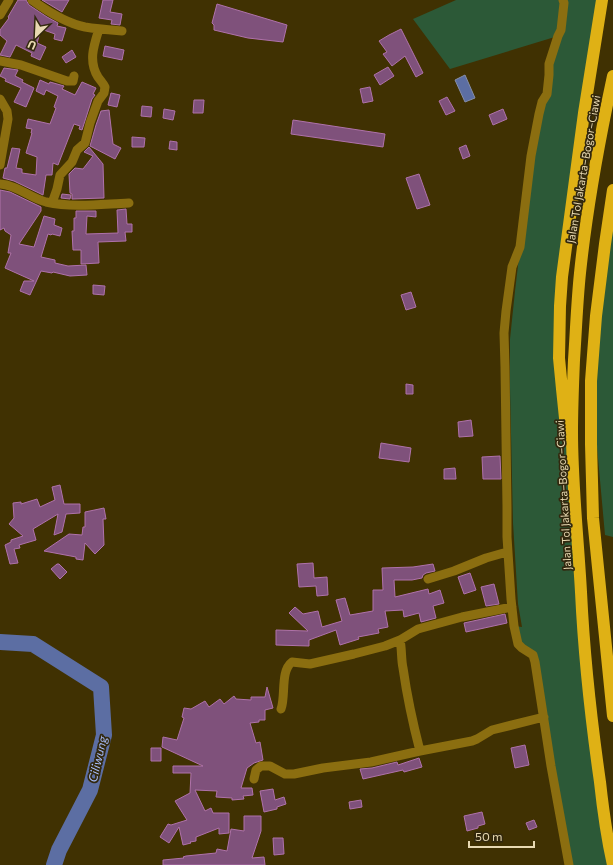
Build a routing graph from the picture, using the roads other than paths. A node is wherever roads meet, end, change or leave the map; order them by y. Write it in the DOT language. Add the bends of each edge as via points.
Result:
graph roads {
  1 [pos="9,0"];
  2 [pos="32,0"];
  3 [pos="564,0"];
  4 [pos="602,0"];
  5 [pos="0,15"];
  6 [pos="99,29"];
  7 [pos="122,31"];
  8 [pos="0,61"];
  9 [pos="74,76"];
  10 [pos="613,76"];
  11 [pos="0,99"];
  12 [pos="0,165"];
  13 [pos="0,184"];
  14 [pos="613,190"];
  15 [pos="52,203"];
  16 [pos="129,203"];
  17 [pos="573,486"];
  18 [pos="507,552"];
  19 [pos="428,579"];
  20 [pos="512,607"];
  21 [pos="400,640"];
  22 [pos="281,709"];
  23 [pos="613,716"];
  24 [pos="544,717"];
  25 [pos="420,751"];
  26 [pos="254,779"];
  27 [pos="569,865"];
  28 [pos="613,865"];
  1 -- 5 [label="street"];
  2 -- 6 [label="street" via="66,20"];
  3 -- 18 [label="street" via="561,30 549,64 547,94 538,114 520,247 512,267 506,311 504,344"];
  4 -- 17 [label="highway" via="584,113 560,306 559,352"];
  6 -- 7 [label="street"];
  6 -- 15 [label="street" via="93,49 93,64 105,87 104,93 90,122 85,143 60,175"];
  8 -- 9 [label="street" via="21,65 67,81 73,81"];
  10 -- 17 [label="highway, Jalan Tol Jakarta–Bogor–Ciawi" via="591,187 580,273 572,404"];
  11 -- 12 [label="street" via="8,116"];
  13 -- 15 [label="street"];
  14 -- 23 [label="highway" via="604,244 591,381 593,518"];
  15 -- 16 [label="street" via="72,206"];
  17 -- 28 [label="highway, Jalan Tol Jakarta–Bogor–Ciawi" via="582,622 594,742"];
  18 -- 19 [label="street"];
  18 -- 20 [label="street"];
  20 -- 21 [label="street" via="418,629"];
  20 -- 24 [label="street" via="518,644 534,657"];
  21 -- 22 [label="street" via="322,662 290,663 283,686"];
  21 -- 25 [label="street" via="404,676"];
  24 -- 25 [label="street" via="492,730 472,741"];
  24 -- 27 [label="street"];
  25 -- 26 [label="street" via="371,762 294,774 285,774 270,766 261,766 256,770"];
}
